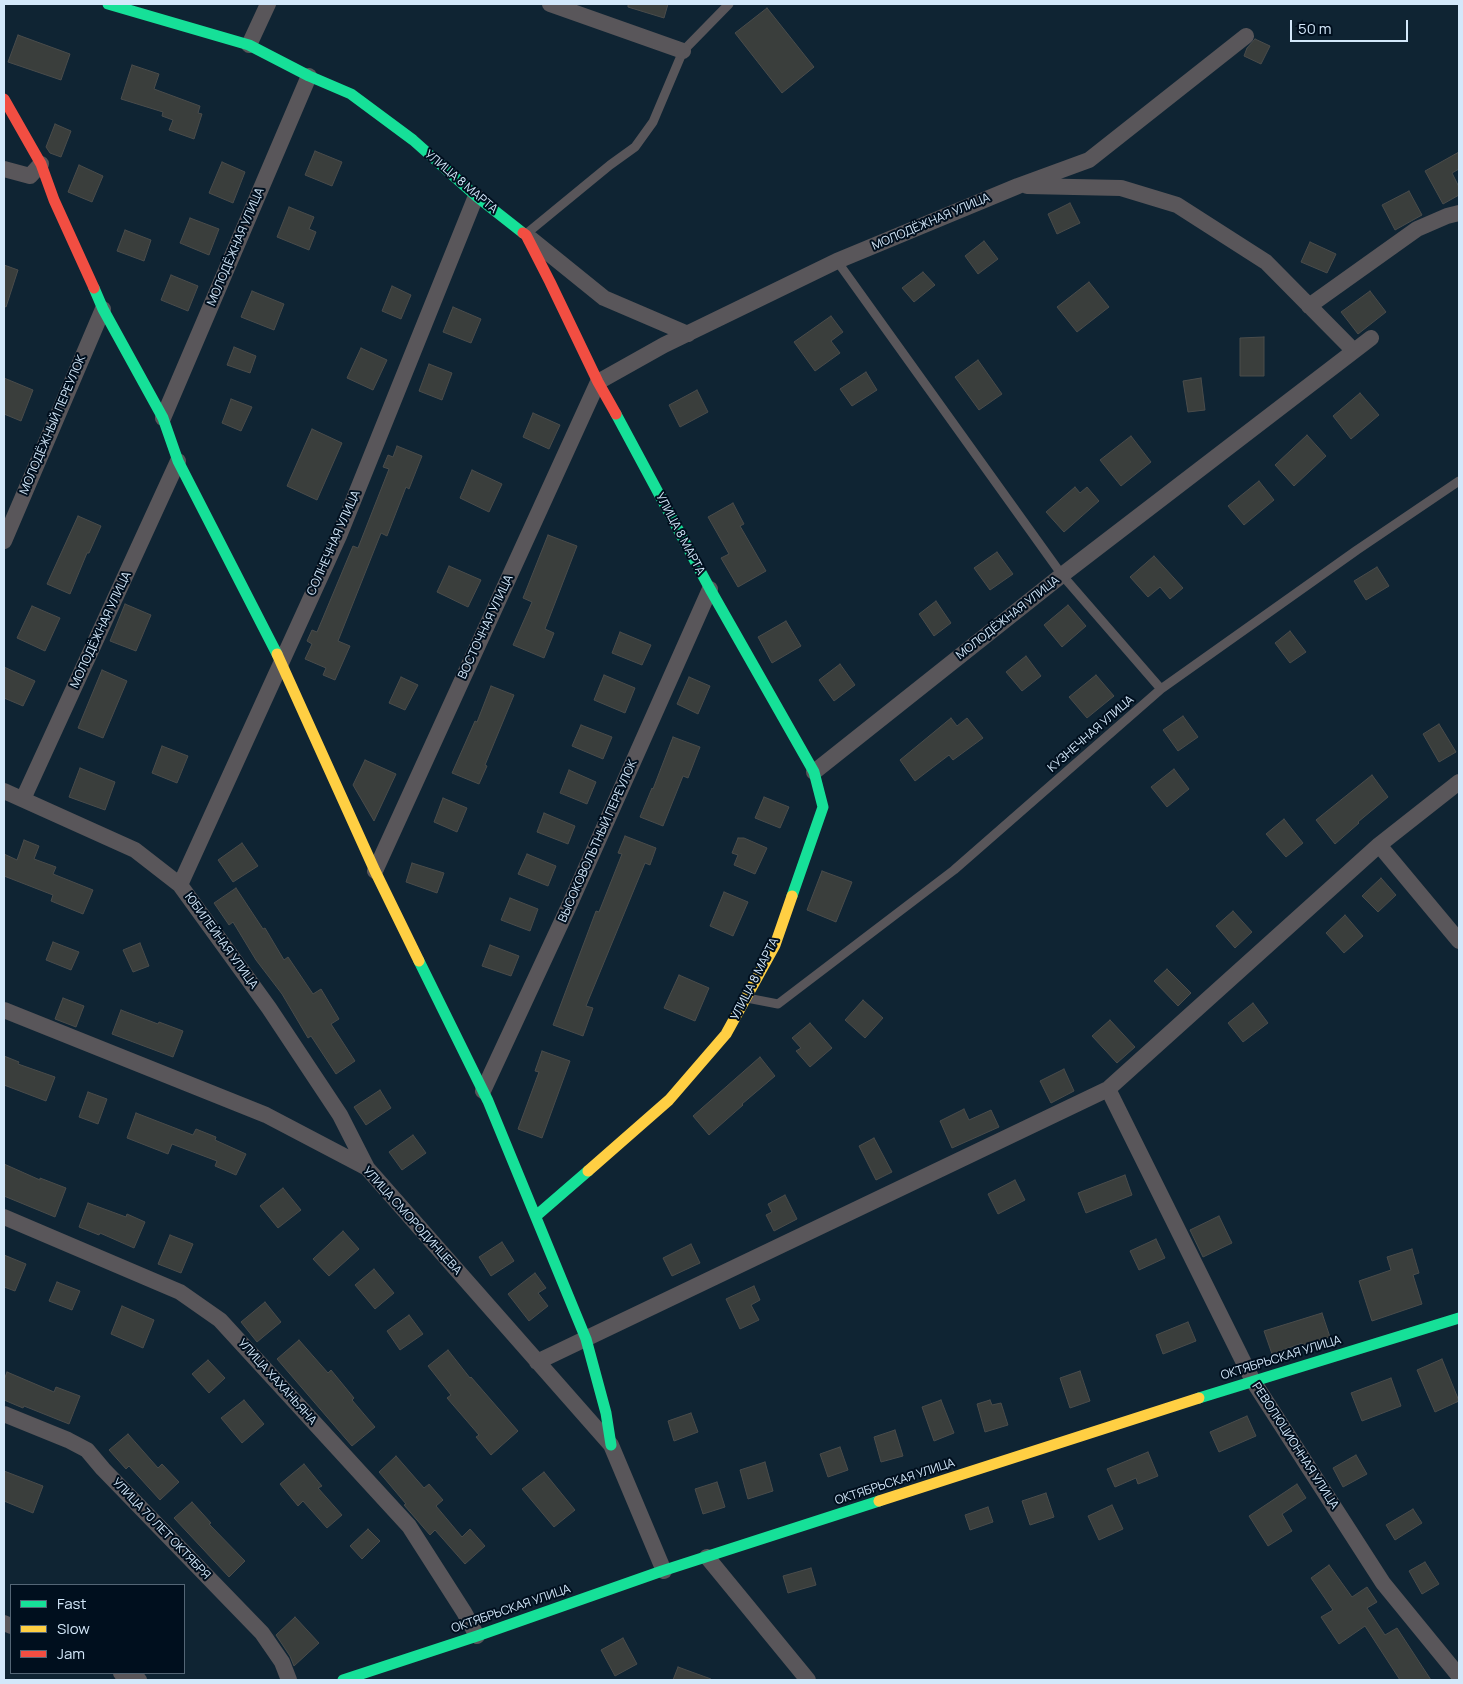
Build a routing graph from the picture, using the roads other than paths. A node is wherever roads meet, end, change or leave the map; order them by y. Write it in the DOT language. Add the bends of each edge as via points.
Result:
graph roads {
  1 [pos="108,4"];
  2 [pos="268,4"];
  3 [pos="550,4"];
  4 [pos="729,4"];
  5 [pos="1246,36"];
  6 [pos="249,45"];
  7 [pos="683,51"];
  8 [pos="309,76"];
  9 [pos="4,99"];
  10 [pos="41,164"];
  11 [pos="4,168"];
  12 [pos="1018,186"];
  13 [pos="476,196"];
  14 [pos="1459,213"];
  15 [pos="526,235"];
  16 [pos="837,261"];
  17 [pos="1309,306"];
  18 [pos="103,309"];
  19 [pos="688,334"];
  20 [pos="1371,338"];
  21 [pos="1354,351"];
  22 [pos="598,382"];
  23 [pos="163,418"];
  24 [pos="178,460"];
  25 [pos="1459,481"];
  26 [pos="4,541"];
  27 [pos="1062,576"];
  28 [pos="710,589"];
  29 [pos="281,661"];
  30 [pos="1162,689"];
  31 [pos="814,772"];
  32 [pos="1459,782"];
  33 [pos="4,791"];
  34 [pos="23,799"];
  35 [pos="1379,845"];
  36 [pos="375,871"];
  37 [pos="180,885"];
  38 [pos="1459,941"];
  39 [pos="747,998"];
  40 [pos="4,1010"];
  41 [pos="1108,1089"];
  42 [pos="483,1091"];
  43 [pos="367,1168"];
  44 [pos="536,1216"];
  45 [pos="4,1217"];
  46 [pos="1459,1318"];
  47 [pos="586,1339"];
  48 [pos="538,1362"];
  49 [pos="1253,1381"];
  50 [pos="4,1414"];
  51 [pos="611,1445"];
  52 [pos="707,1557"];
  53 [pos="664,1571"];
  54 [pos="477,1636"];
  55 [pos="124,1674"];
  56 [pos="1459,1676"];
  57 [pos="139,1680"];
  58 [pos="289,1680"];
  59 [pos="343,1680"];
  60 [pos="808,1680"];
  1 -- 6 [label="street, УЛИЦА 8 МАРТА"];
  2 -- 6 [label="street"];
  3 -- 7 [label="street"];
  4 -- 7 [label="lane"];
  5 -- 12 [label="street, МОЛОДЁЖНАЯ УЛИЦА" via="1089,160"];
  6 -- 8 [label="street, УЛИЦА 8 МАРТА"];
  7 -- 15 [label="lane" via="652,122 636,147 610,164"];
  8 -- 13 [label="street, УЛИЦА 8 МАРТА" via="351,94 412,140"];
  8 -- 23 [label="street, МОЛОДЁЖНАЯ УЛИЦА"];
  9 -- 10 [label="street"];
  10 -- 11 [label="street" via="30,176"];
  10 -- 18 [label="street"];
  12 -- 16 [label="street, МОЛОДЁЖНАЯ УЛИЦА"];
  12 -- 17 [label="street" via="1121,188 1177,205 1266,262"];
  13 -- 15 [label="street, УЛИЦА 8 МАРТА"];
  13 -- 29 [label="street, СОЛНЕЧНАЯ УЛИЦА" via="339,536"];
  14 -- 17 [label="street" via="1417,230"];
  15 -- 19 [label="street" via="604,298"];
  15 -- 22 [label="street, УЛИЦА 8 МАРТА"];
  16 -- 19 [label="street, МОЛОДЁЖНАЯ УЛИЦА"];
  16 -- 27 [label="lane"];
  17 -- 21 [label="street"];
  18 -- 23 [label="street"];
  18 -- 26 [label="street, МОЛОДЁЖНЫЙ ПЕРЕУЛОК"];
  19 -- 22 [label="street, МОЛОДЁЖНАЯ УЛИЦА"];
  20 -- 21 [label="street, МОЛОДЁЖНАЯ УЛИЦА"];
  21 -- 27 [label="street, МОЛОДЁЖНАЯ УЛИЦА"];
  22 -- 28 [label="street, УЛИЦА 8 МАРТА"];
  22 -- 36 [label="street, ВОСТОЧНАЯ УЛИЦА"];
  23 -- 24 [label="street"];
  24 -- 29 [label="street"];
  24 -- 34 [label="street, МОЛОДЁЖНАЯ УЛИЦА"];
  25 -- 30 [label="lane, КУЗНЕЧНАЯ УЛИЦА"];
  27 -- 30 [label="lane"];
  27 -- 31 [label="street, МОЛОДЁЖНАЯ УЛИЦА"];
  28 -- 31 [label="street, УЛИЦА 8 МАРТА"];
  28 -- 42 [label="street, ВЫСОКОВОЛЬТНЫЙ ПЕРЕУЛОК"];
  29 -- 36 [label="street"];
  29 -- 37 [label="street, СОЛНЕЧНАЯ УЛИЦА"];
  30 -- 39 [label="lane, КУЗНЕЧНАЯ УЛИЦА" via="954,870 778,1004"];
  31 -- 39 [label="street, УЛИЦА 8 МАРТА" via="823,807 775,945"];
  32 -- 35 [label="street"];
  33 -- 34 [label="street, ЮБИЛЕЙНАЯ УЛИЦА"];
  34 -- 37 [label="street, ЮБИЛЕЙНАЯ УЛИЦА" via="135,850"];
  35 -- 38 [label="street"];
  35 -- 41 [label="street"];
  36 -- 42 [label="street"];
  37 -- 43 [label="street, ЮБИЛЕЙНАЯ УЛИЦА" via="269,1008 340,1115"];
  39 -- 44 [label="street, УЛИЦА 8 МАРТА" via="726,1034 669,1100"];
  40 -- 43 [label="street, УЛИЦА СМОРОДИНЦЕВА" via="266,1115"];
  41 -- 47 [label="street"];
  41 -- 49 [label="street, РЕВОЛЮЦИОННАЯ УЛИЦА"];
  42 -- 44 [label="street"];
  43 -- 48 [label="street, УЛИЦА СМОРОДИНЦЕВА"];
  44 -- 47 [label="street"];
  45 -- 54 [label="street, УЛИЦА ХАХАНЬЯНА" via="180,1292 220,1320 409,1526"];
  46 -- 49 [label="street, ОКТЯБРЬСКАЯ УЛИЦА"];
  47 -- 48 [label="street"];
  47 -- 51 [label="street"];
  48 -- 51 [label="street, УЛИЦА СМОРОДИНЦЕВА"];
  49 -- 52 [label="street, ОКТЯБРЬСКАЯ УЛИЦА"];
  49 -- 56 [label="street, РЕВОЛЮЦИОННАЯ УЛИЦА" via="1383,1583"];
  50 -- 58 [label="street, УЛИЦА 70 ЛЕТ ОКТЯБРЯ" via="87,1450 262,1633 282,1662"];
  51 -- 53 [label="street, УЛИЦА СМОРОДИНЦЕВА"];
  52 -- 53 [label="street, ОКТЯБРЬСКАЯ УЛИЦА"];
  52 -- 60 [label="street"];
  53 -- 54 [label="street, ОКТЯБРЬСКАЯ УЛИЦА"];
  54 -- 59 [label="street, ОКТЯБРЬСКАЯ УЛИЦА"];
  55 -- 57 [label="street"];
}
